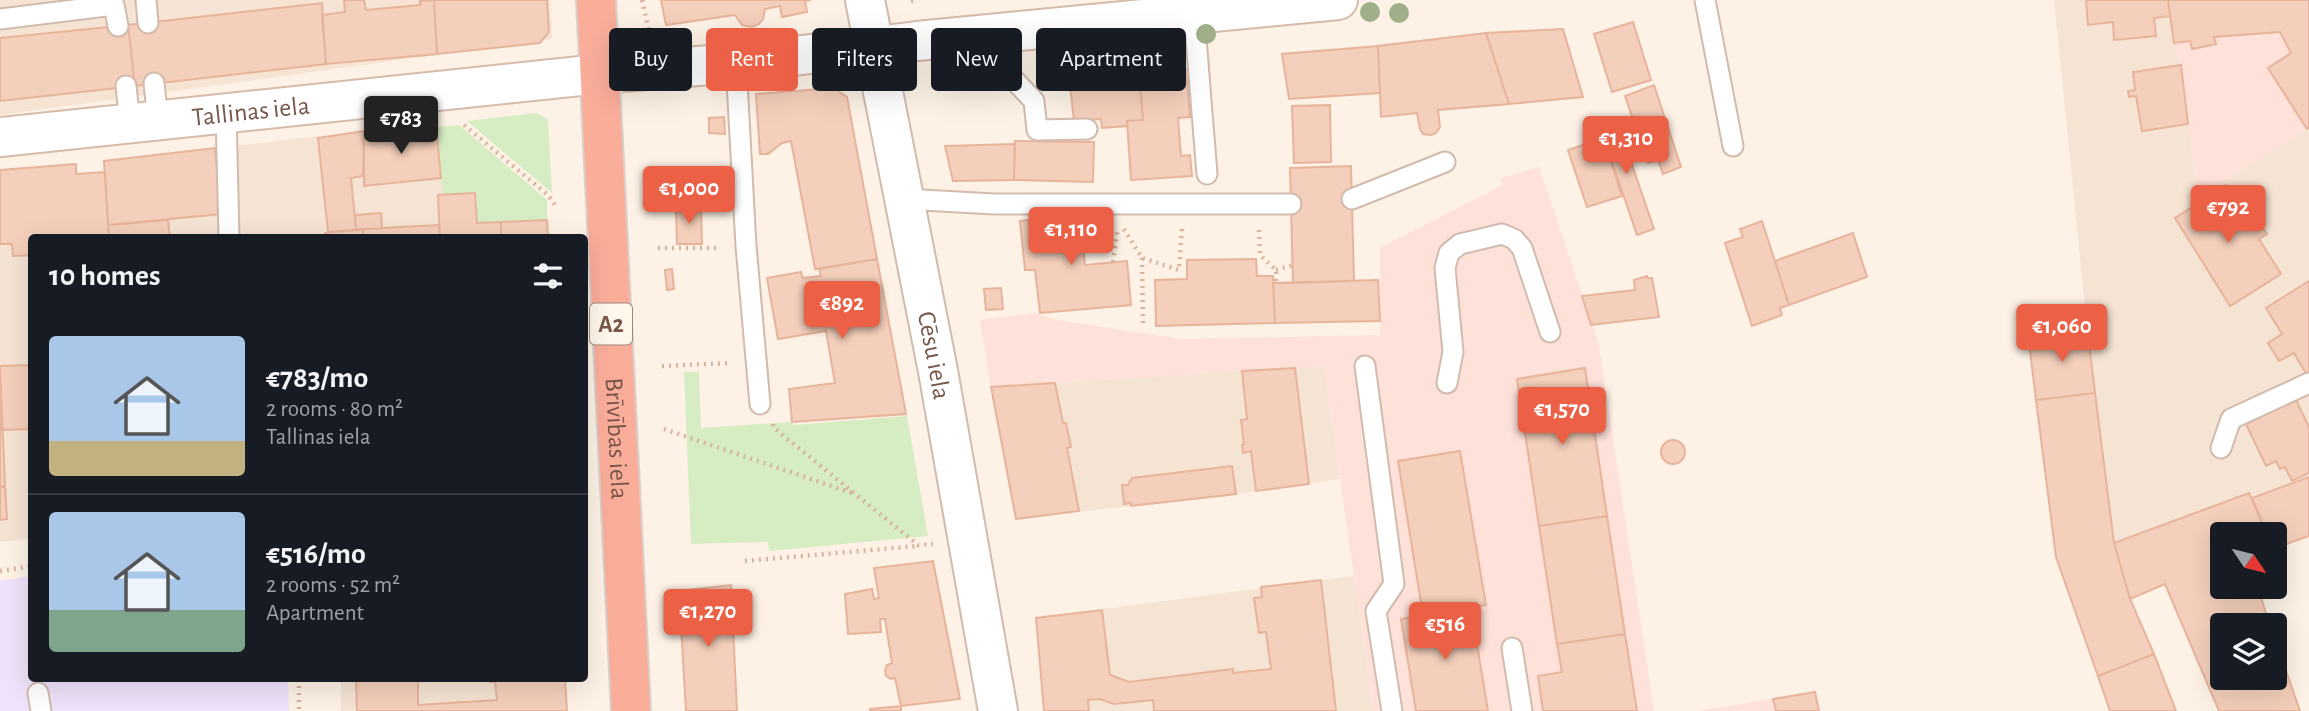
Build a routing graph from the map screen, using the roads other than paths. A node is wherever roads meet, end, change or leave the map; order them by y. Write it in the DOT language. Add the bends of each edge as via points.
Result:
graph roads {
  1 [pos="146,0"];
  2 [pos="596,0"];
  3 [pos="865,0"];
  4 [pos="1338,0"];
  5 [pos="1705,0"];
  6 [pos="1272,3"];
  7 [pos="1194,14"];
  8 [pos="0,19"];
  9 [pos="148,23"];
  10 [pos="118,26"];
  11 [pos="872,28"];
  12 [pos="1022,31"];
  13 [pos="706,65"];
  14 [pos="599,74"];
  15 [pos="154,83"];
  16 [pos="126,86"];
  17 [pos="1022,89"];
  18 [pos="738,91"];
  19 [pos="884,91"];
  20 [pos="226,113"];
  21 [pos="144,122"];
  22 [pos="1087,129"];
  23 [pos="0,137"];
  24 [pos="1733,146"];
  25 [pos="1445,162"];
  26 [pos="1207,174"];
  27 [pos="904,199"];
  28 [pos="1352,199"];
  29 [pos="1291,204"];
  30 [pos="229,234"];
  31 [pos="1550,332"];
  32 [pos="1366,366"];
  33 [pos="1447,383"];
  34 [pos="2309,383"];
  35 [pos="760,404"];
  36 [pos="2221,448"];
  37 [pos="1512,648"];
  38 [pos="631,711"];
  39 [pos="999,711"];
  40 [pos="1392,711"];
  41 [pos="1522,711"];
  1 -- 9 [label="lane"];
  2 -- 14 [label="highway, Brīvības iela / A2"];
  3 -- 11 [label="street, Cēsu iela"];
  4 -- 6 [label="street, Tallinas iela"];
  5 -- 24 [label="lane"];
  6 -- 7 [label="street, Tallinas iela"];
  7 -- 12 [label="street, Tallinas iela"];
  7 -- 26 [label="lane"];
  8 -- 10 [label="lane" via="114,5"];
  13 -- 14 [label="street, Tallinas iela"];
  14 -- 20 [label="street, Tallinas iela"];
  14 -- 38 [label="highway, Brīvības iela / A2"];
  15 -- 21 [label="lane"];
  16 -- 21 [label="lane"];
  17 -- 22 [label="lane" via="1034,102 1037,130"];
  18 -- 35 [label="lane"];
  19 -- 27 [label="street, Cēsu iela"];
  20 -- 21 [label="street, Tallinas iela"];
  20 -- 30 [label="lane"];
  21 -- 23 [label="street, Tallinas iela"];
  25 -- 28 [label="lane"];
  27 -- 29 [label="lane" via="994,204"];
  27 -- 39 [label="street, Cēsu iela"];
  31 -- 33 [label="lane" via="1522,248 1514,239 1502,234 1460,244 1449,253 1445,268 1453,352"];
  32 -- 40 [label="lane" via="1394,584 1376,611"];
  34 -- 36 [label="lane" via="2231,419"];
  37 -- 41 [label="lane"];
}
